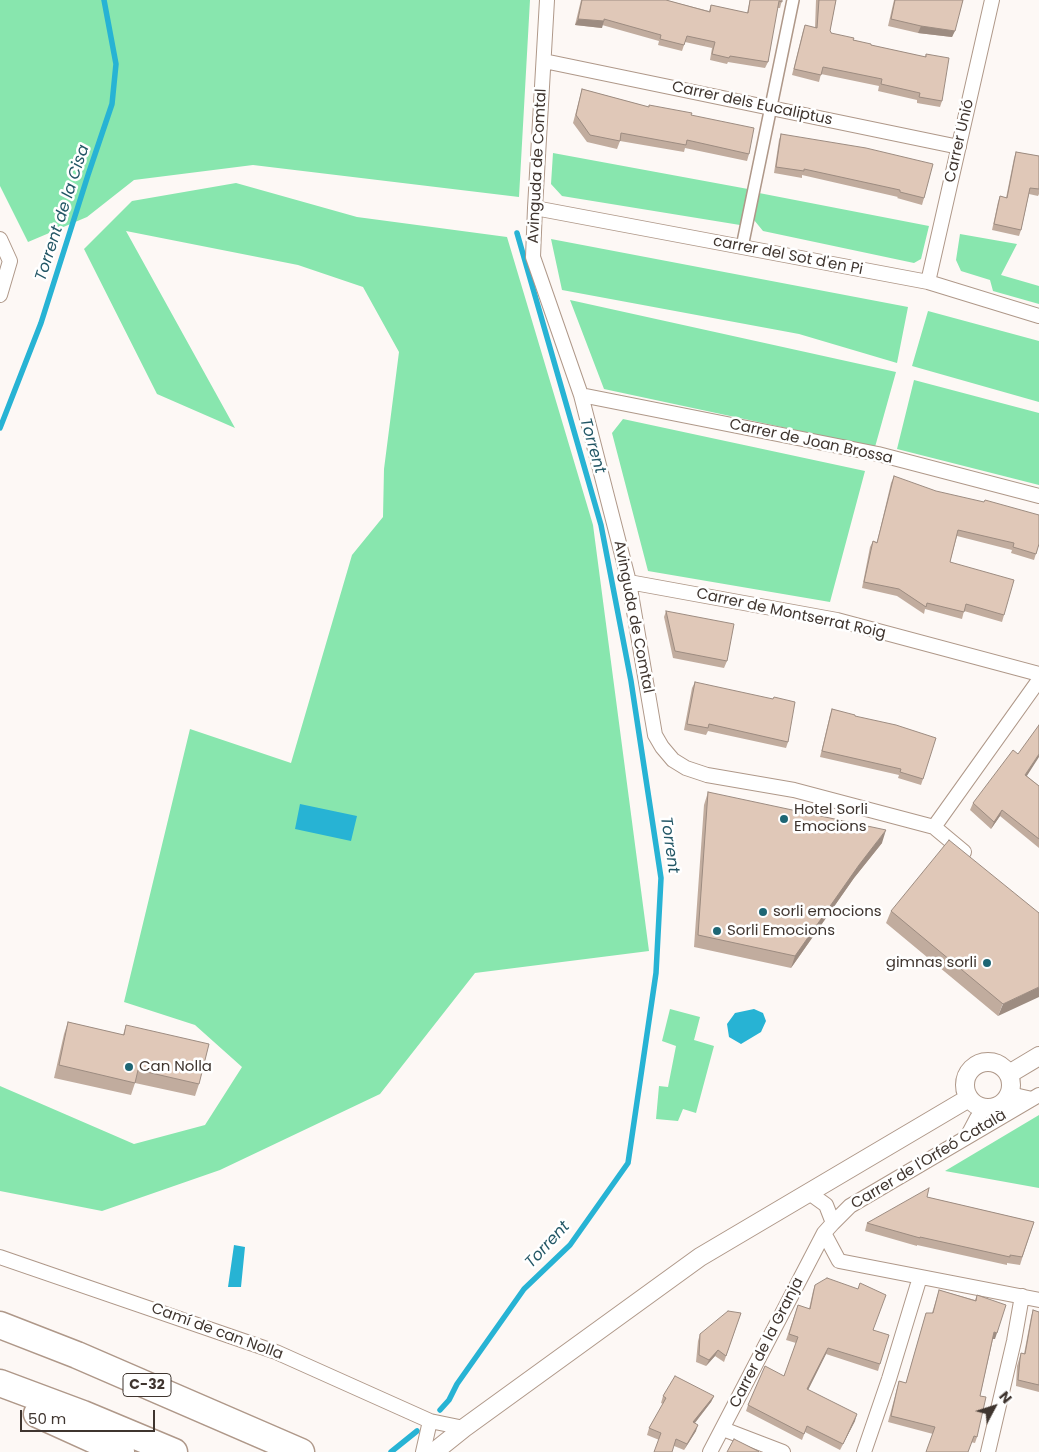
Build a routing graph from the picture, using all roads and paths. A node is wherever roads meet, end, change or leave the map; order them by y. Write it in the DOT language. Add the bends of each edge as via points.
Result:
graph roads {
  1 [pos="547,0"];
  2 [pos="793,0"];
  3 [pos="992,0"];
  4 [pos="544,61"];
  5 [pos="770,108"];
  6 [pos="959,147"];
  7 [pos="535,208"];
  8 [pos="0,239"];
  9 [pos="742,247"];
  10 [pos="5,263"];
  11 [pos="928,282"];
  12 [pos="0,295"];
  13 [pos="1039,316"];
  14 [pos="581,395"];
  15 [pos="1039,496"];
  16 [pos="629,582"];
  17 [pos="1039,674"];
  18 [pos="1039,680"];
  19 [pos="934,827"];
  20 [pos="971,859"];
  21 [pos="1039,1056"];
  22 [pos="1008,1074"];
  23 [pos="1010,1094"];
  24 [pos="1036,1097"];
  25 [pos="969,1098"];
  26 [pos="985,1108"];
  27 [pos="966,1138"];
  28 [pos="808,1192"];
  29 [pos="829,1228"];
  30 [pos="0,1256"];
  31 [pos="920,1277"];
  32 [pos="1022,1296"];
  33 [pos="1039,1300"];
  34 [pos="0,1325"];
  35 [pos="0,1383"];
  36 [pos="0,1397"];
  37 [pos="430,1421"];
  38 [pos="464,1428"];
  39 [pos="723,1428"];
  40 [pos="300,1451"];
  41 [pos="121,1452"];
  42 [pos="174,1452"];
  43 [pos="423,1452"];
  44 [pos="434,1452"];
  45 [pos="710,1452"];
  46 [pos="783,1452"];
  47 [pos="864,1452"];
  48 [pos="988,1452"];
  1 -- 4 [label="street, Avinguda de Comtal"];
  2 -- 5 [label="street"];
  3 -- 6 [label="street, Carrer Unió"];
  4 -- 5 [label="street, Carrer dels Eucaliptus"];
  4 -- 7 [label="street, Avinguda de Comtal"];
  5 -- 6 [label="street, Carrer dels Eucaliptus"];
  5 -- 9 [label="street"];
  6 -- 11 [label="street, Carrer Unió"];
  7 -- 9 [label="street, carrer del Sot d'en Pi"];
  7 -- 14 [label="street, Avinguda de Comtal" via="534,257"];
  8 -- 10 [label="street"];
  9 -- 11 [label="street, carrer del Sot d'en Pi"];
  10 -- 12 [label="street"];
  11 -- 13 [label="street, carrer del Sot d'en Pi"];
  14 -- 15 [label="street, Carrer de Joan Brossa" via="878,454"];
  14 -- 16 [label="street, Avinguda de Comtal"];
  16 -- 17 [label="street, Carrer de Montserrat Roig" via="838,620"];
  16 -- 19 [label="street, Avinguda de Comtal" via="655,735 673,760 708,775 794,790"];
  18 -- 19 [label="street"];
  19 -- 20 [label="street"];
  21 -- 22 [label="street"];
  22 -- 23 [label="street" via="1012,1084"];
  22 -- 25 [label="street" via="1000,1065 988,1062 976,1065 968,1074 965,1086"];
  23 -- 24 [label="street"];
  23 -- 26 [label="street" via="995,1108"];
  24 -- 27 [label="street, Carrer de l'Orfeó Català"];
  25 -- 26 [label="street"];
  25 -- 28 [label="street"];
  26 -- 27 [label="street"];
  27 -- 29 [label="street, Carrer de l'Orfeó Català" via="850,1206"];
  28 -- 29 [label="street" via="826,1205"];
  28 -- 38 [label="street" via="700,1256"];
  29 -- 31 [label="street" via="839,1261"];
  29 -- 39 [label="street, Carrer de la Granja"];
  30 -- 37 [label="street, Camí de can Nolla" via="276,1352"];
  31 -- 32 [label="street"];
  31 -- 47 [label="street"];
  32 -- 33 [label="street"];
  32 -- 48 [label="street"];
  34 -- 40 [label="highway, C-32"];
  35 -- 42 [label="highway"];
  36 -- 41 [label="highway"];
  37 -- 38 [label="street, Camí de can Nolla"];
  37 -- 43 [label="street"];
  38 -- 44 [label="street"];
  39 -- 45 [label="street, Carrer de la Granja"];
  39 -- 46 [label="street"];
}
